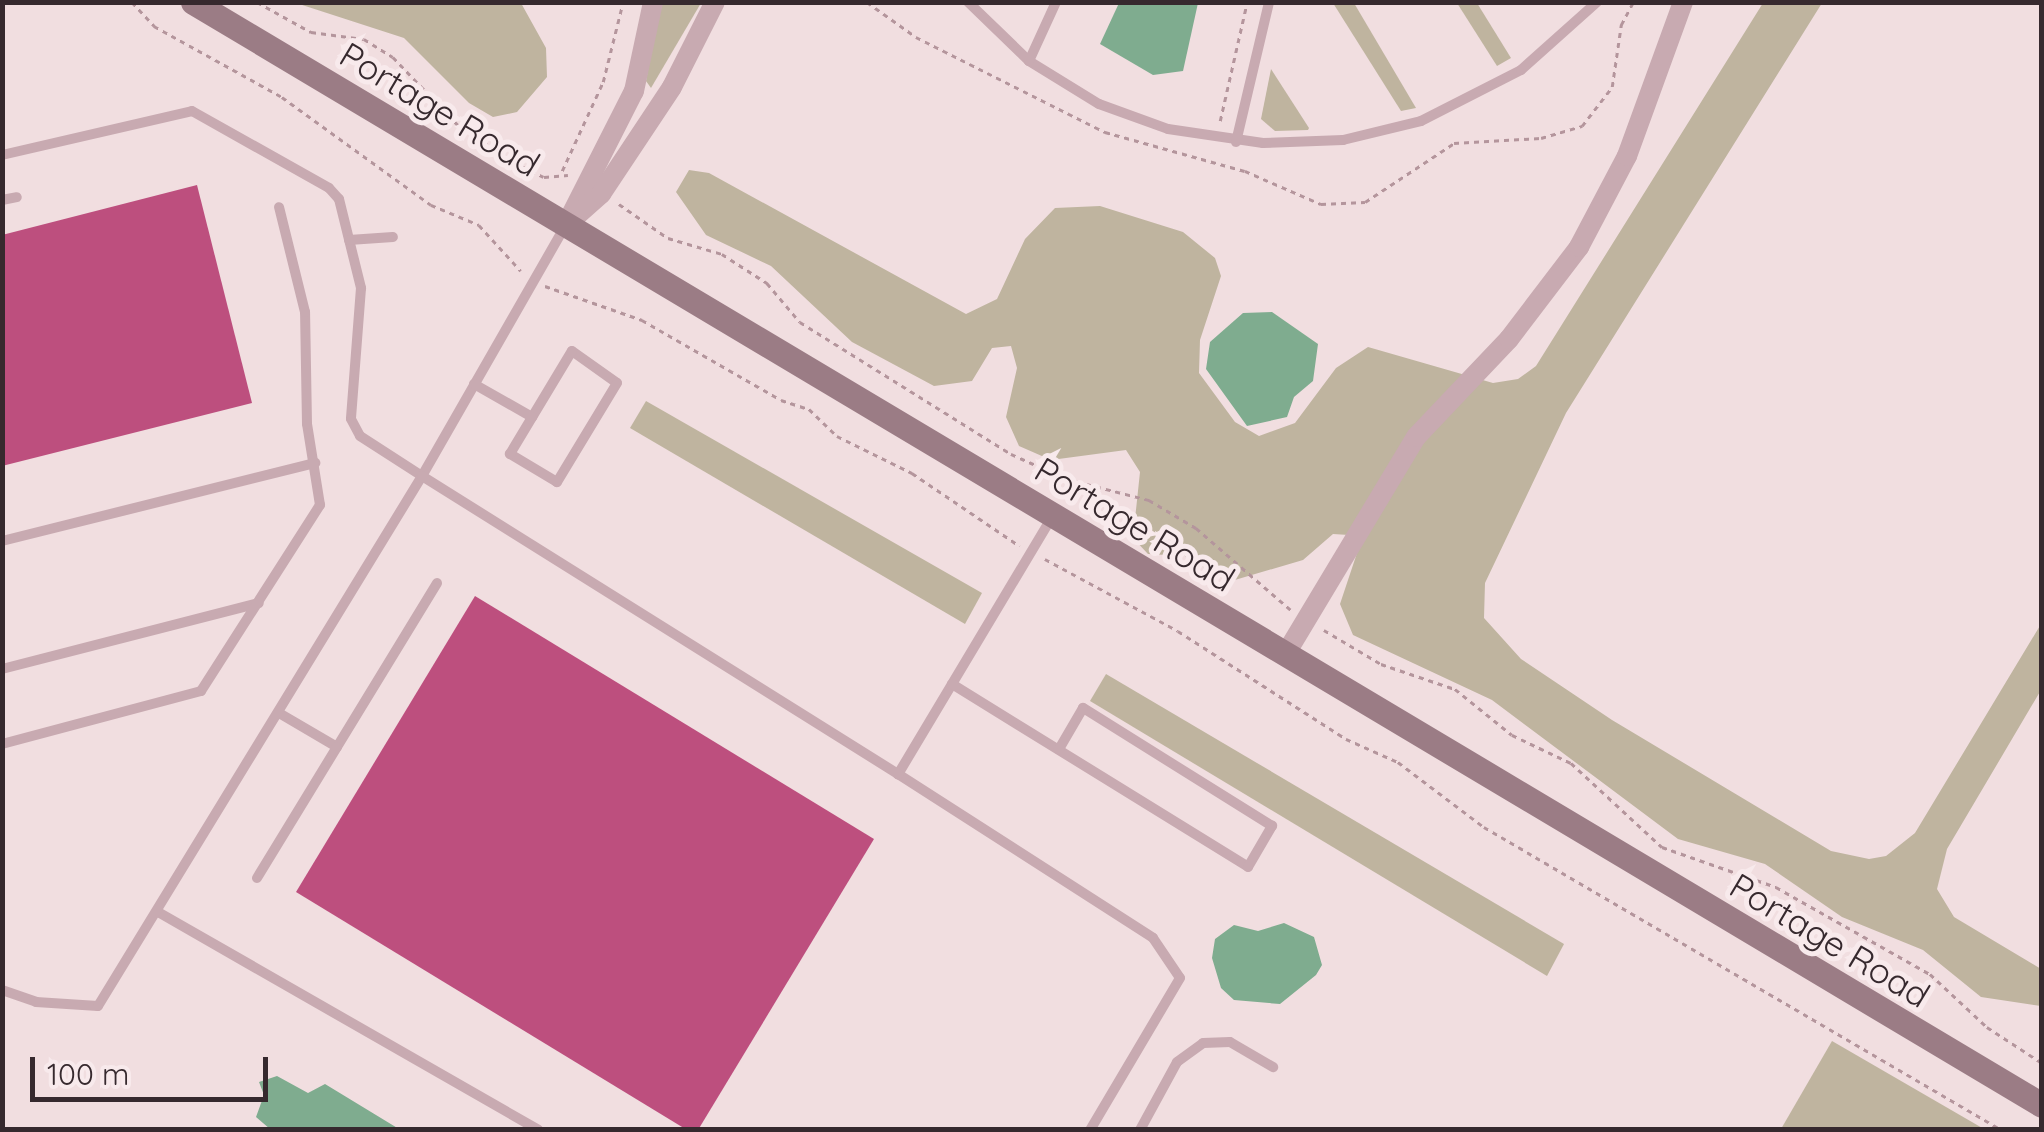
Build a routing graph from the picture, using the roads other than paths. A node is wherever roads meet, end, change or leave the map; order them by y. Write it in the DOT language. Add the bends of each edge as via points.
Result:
graph roads {
  1 [pos="193,2"];
  2 [pos="653,2"];
  3 [pos="715,2"];
  4 [pos="968,2"];
  5 [pos="1056,2"];
  6 [pos="1269,2"];
  7 [pos="1597,2"];
  8 [pos="1683,2"];
  9 [pos="1029,61"];
  10 [pos="1236,142"];
  11 [pos="2,155"];
  12 [pos="17,197"];
  13 [pos="2,200"];
  14 [pos="280,207"];
  15 [pos="566,225"];
  16 [pos="393,237"];
  17 [pos="349,240"];
  18 [pos="474,384"];
  19 [pos="532,417"];
  20 [pos="316,463"];
  21 [pos="422,476"];
  22 [pos="1052,516"];
  23 [pos="2,541"];
  24 [pos="437,583"];
  25 [pos="259,603"];
  26 [pos="1285,654"];
  27 [pos="2,668"];
  28 [pos="952,684"];
  29 [pos="278,713"];
  30 [pos="2,744"];
  31 [pos="337,746"];
  32 [pos="1059,749"];
  33 [pos="898,774"];
  34 [pos="257,878"];
  35 [pos="158,912"];
  36 [pos="2,990"];
  37 [pos="1273,1067"];
  38 [pos="2042,1106"];
  39 [pos="538,1130"];
  40 [pos="1090,1130"];
  41 [pos="1140,1130"];
  1 -- 15 [label="main road, Portage Road"];
  2 -- 15 [label="street" via="634,91"];
  3 -- 15 [label="street" via="672,86 601,194"];
  4 -- 9 [label="lane"];
  5 -- 9 [label="lane"];
  6 -- 10 [label="lane"];
  7 -- 10 [label="lane" via="1521,70 1421,120 1343,140"];
  8 -- 26 [label="street" via="1626,156 1578,246 1508,339 1416,436"];
  9 -- 10 [label="lane" via="1099,104 1168,129"];
  11 -- 17 [label="lane" via="192,111 329,188 339,199"];
  12 -- 13 [label="lane"];
  14 -- 20 [label="lane" via="305,312 307,424"];
  15 -- 18 [label="lane"];
  15 -- 22 [label="main road, Portage Road"];
  16 -- 17 [label="lane"];
  17 -- 21 [label="lane" via="361,288 351,420 360,436"];
  18 -- 19 [label="lane"];
  18 -- 21 [label="lane"];
  19 -- 19 [label="lane" via="510,454 557,482 617,378 572,351"];
  20 -- 23 [label="lane"];
  20 -- 25 [label="lane" via="320,505"];
  21 -- 29 [label="lane"];
  21 -- 33 [label="lane"];
  22 -- 26 [label="main road, Portage Road"];
  22 -- 28 [label="lane"];
  24 -- 31 [label="lane"];
  25 -- 27 [label="lane"];
  25 -- 30 [label="lane" via="218,671 190,697"];
  26 -- 38 [label="main road, Portage Road"];
  28 -- 32 [label="lane"];
  28 -- 33 [label="lane"];
  29 -- 31 [label="lane"];
  29 -- 35 [label="lane"];
  31 -- 34 [label="lane"];
  32 -- 32 [label="lane" via="1248,867 1272,826 1082,708"];
  33 -- 40 [label="lane" via="1153,938 1180,978"];
  35 -- 36 [label="lane" via="98,1006 36,1002"];
  35 -- 39 [label="lane"];
  37 -- 41 [label="lane" via="1230,1042 1203,1043 1177,1062"];
}
